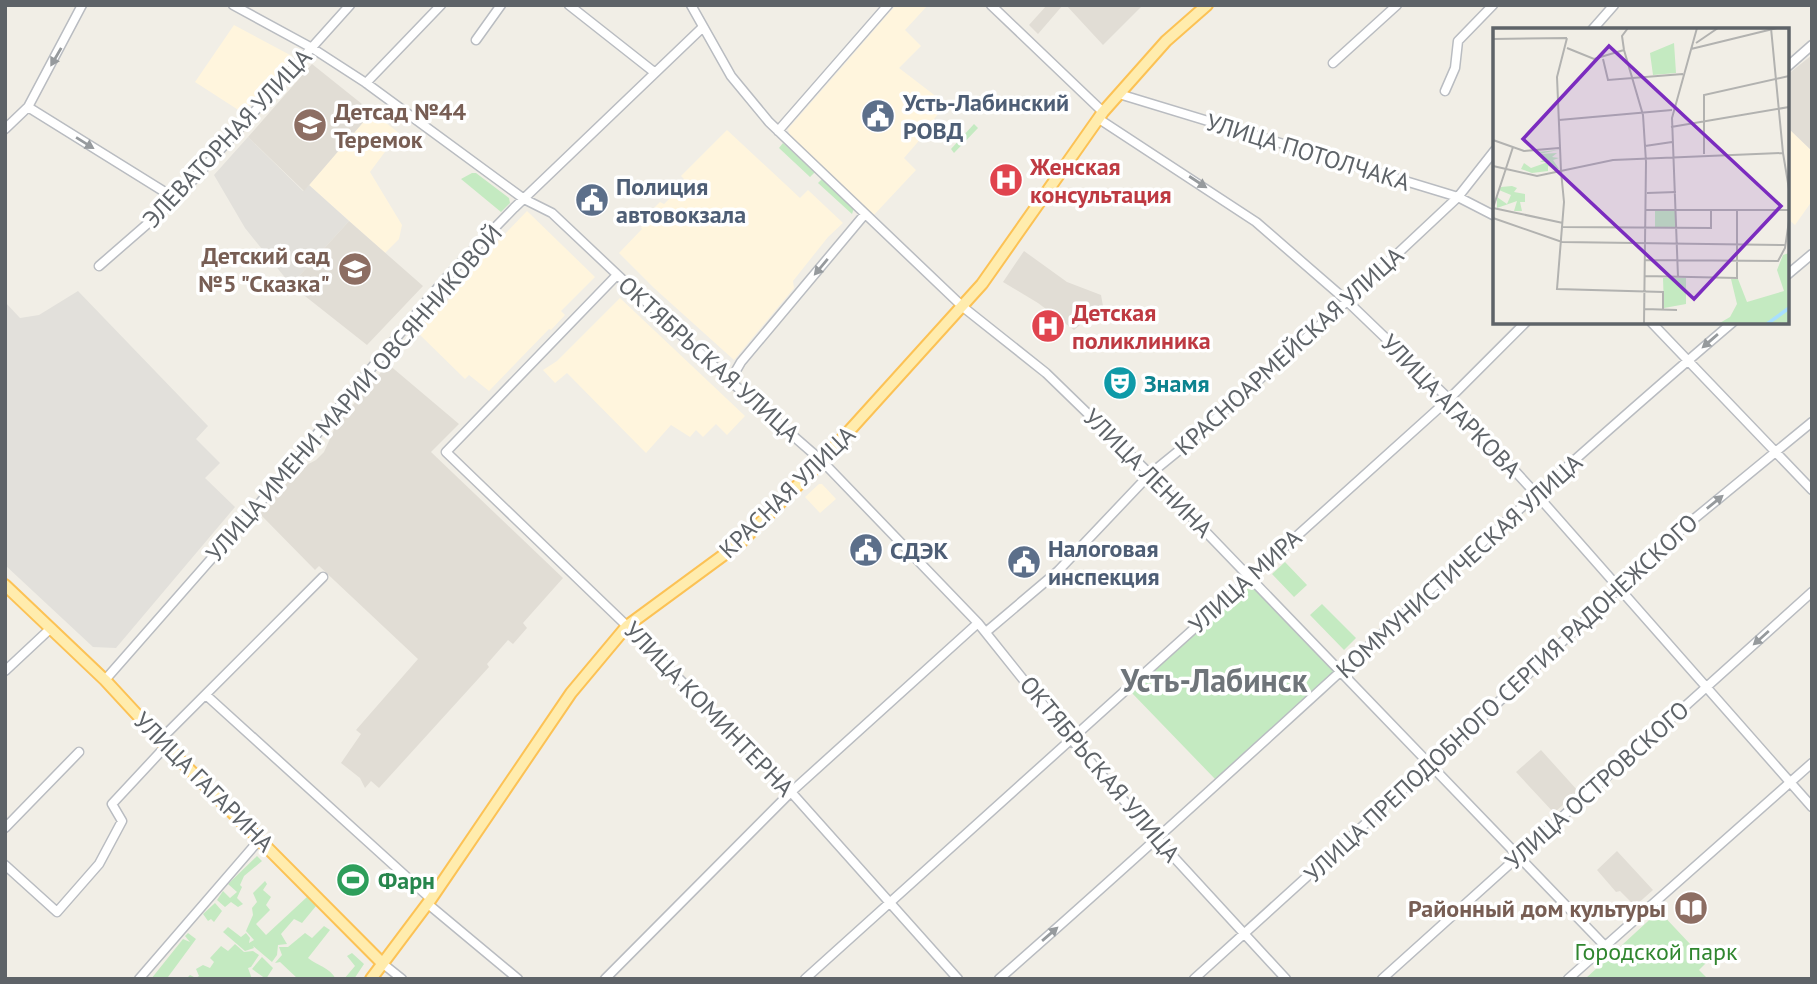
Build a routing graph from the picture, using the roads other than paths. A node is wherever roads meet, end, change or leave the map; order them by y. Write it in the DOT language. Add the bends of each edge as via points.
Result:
graph roads {
  1 [pos="82,5"];
  2 [pos="233,5"];
  3 [pos="350,5"];
  4 [pos="441,5"];
  5 [pos="501,5"];
  6 [pos="569,5"];
  7 [pos="691,5"];
  8 [pos="888,5"];
  9 [pos="991,5"];
  10 [pos="1208,5"];
  11 [pos="1397,5"];
  12 [pos="1493,5"];
  13 [pos="1614,5"];
  14 [pos="703,27"];
  15 [pos="1594,28"];
  16 [pos="476,40"];
  17 [pos="1812,45"];
  18 [pos="312,48"];
  19 [pos="1333,64"];
  20 [pos="1789,65"];
  21 [pos="654,72"];
  22 [pos="366,83"];
  23 [pos="1445,91"];
  24 [pos="1119,94"];
  25 [pos="27,107"];
  26 [pos="1101,116"];
  27 [pos="5,129"];
  28 [pos="778,131"];
  29 [pos="1493,153"];
  30 [pos="1458,197"];
  31 [pos="176,199"];
  32 [pos="524,199"];
  33 [pos="864,214"];
  34 [pos="1493,215"];
  35 [pos="1812,254"];
  36 [pos="99,266"];
  37 [pos="1789,273"];
  38 [pos="616,276"];
  39 [pos="1347,301"];
  40 [pos="963,307"];
  41 [pos="1524,324"];
  42 [pos="1653,324"];
  43 [pos="1731,324"];
  44 [pos="1688,360"];
  45 [pos="730,381"];
  46 [pos="1449,399"];
  47 [pos="1812,422"];
  48 [pos="1777,453"];
  49 [pos="822,461"];
  50 [pos="1150,474"];
  51 [pos="1812,489"];
  52 [pos="1537,495"];
  53 [pos="1250,576"];
  54 [pos="323,577"];
  55 [pos="5,585"];
  56 [pos="1618,587"];
  57 [pos="1812,592"];
  58 [pos="978,623"];
  59 [pos="627,626"];
  60 [pos="51,628"];
  61 [pos="986,632"];
  62 [pos="5,671"];
  63 [pos="1341,672"];
  64 [pos="105,680"];
  65 [pos="1706,688"];
  66 [pos="206,695"];
  67 [pos="1070,738"];
  68 [pos="163,743"];
  69 [pos="79,752"];
  70 [pos="1812,763"];
  71 [pos="1431,764"];
  72 [pos="1789,783"];
  73 [pos="791,792"];
  74 [pos="1812,807"];
  75 [pos="5,828"];
  76 [pos="260,839"];
  77 [pos="1158,840"];
  78 [pos="1518,856"];
  79 [pos="5,865"];
  80 [pos="889,901"];
  81 [pos="430,902"];
  82 [pos="1244,933"];
  83 [pos="1605,946"];
  84 [pos="382,963"];
  85 [pos="139,979"];
  86 [pos="371,979"];
  87 [pos="402,979"];
  88 [pos="518,979"];
  89 [pos="605,979"];
  90 [pos="805,979"];
  91 [pos="958,979"];
  92 [pos="999,979"];
  93 [pos="1194,979"];
  94 [pos="1286,979"];
  95 [pos="1382,979"];
  96 [pos="1568,979"];
  1 -- 25 [label="street, one-way"];
  2 -- 18 [label="street, ОКТЯБРЬСКАЯ УЛИЦА"];
  3 -- 18 [label="street, ЭЛЕВАТОРНАЯ УЛИЦА"];
  4 -- 22 [label="street"];
  5 -- 16 [label="street"];
  6 -- 21 [label="street"];
  7 -- 14 [label="street, УЛИЦА ЛЕНИНА"];
  8 -- 28 [label="street"];
  9 -- 26 [label="street, УЛИЦА АГАРКОВА"];
  10 -- 24 [label="main road, КРАСНАЯ УЛИЦА" via="1166,41"];
  11 -- 19 [label="street"];
  12 -- 23 [label="street" via="1458,41 1455,68"];
  13 -- 15 [label="street"];
  14 -- 21 [label="street, УЛИЦА ИМЕНИ МАРИИ ОВСЯННИКОВОЙ"];
  14 -- 28 [label="street, УЛИЦА ЛЕНИНА" via="730,76"];
  17 -- 20 [label="street"];
  18 -- 22 [label="street, ОКТЯБРЬСКАЯ УЛИЦА"];
  18 -- 31 [label="street, ЭЛЕВАТОРНАЯ УЛИЦА"];
  21 -- 32 [label="street, УЛИЦА ИМЕНИ МАРИИ ОВСЯННИКОВОЙ"];
  22 -- 32 [label="street, ОКТЯБРЬСКАЯ УЛИЦА"];
  24 -- 26 [label="main road, КРАСНАЯ УЛИЦА"];
  24 -- 30 [label="street, УЛИЦА ПОТОЛЧАКА"];
  25 -- 27 [label="street"];
  25 -- 31 [label="street, one-way"];
  26 -- 39 [label="street, УЛИЦА АГАРКОВА, one-way" via="1256,222"];
  26 -- 40 [label="main road, КРАСНАЯ УЛИЦА"];
  28 -- 33 [label="street, УЛИЦА ЛЕНИНА"];
  29 -- 30 [label="street, КРАСНОАРМЕЙСКАЯ УЛИЦА"];
  30 -- 34 [label="street, УЛИЦА ПОТОЛЧАКА"];
  30 -- 39 [label="street, КРАСНОАРМЕЙСКАЯ УЛИЦА"];
  31 -- 36 [label="street, ЭЛЕВАТОРНАЯ УЛИЦА"];
  32 -- 38 [label="street, ОКТЯБРЬСКАЯ УЛИЦА" via="552,213"];
  32 -- 64 [label="street, УЛИЦА ИМЕНИ МАРИИ ОВСЯННИКОВОЙ" via="445,279 255,509"];
  33 -- 40 [label="street, УЛИЦА ЛЕНИНА"];
  33 -- 45 [label="street, one-way"];
  35 -- 37 [label="street"];
  38 -- 45 [label="street, ОКТЯБРЬСКАЯ УЛИЦА"];
  38 -- 59 [label="street, УЛИЦА КОМИНТЕРНА" via="446,452"];
  39 -- 46 [label="street, УЛИЦА АГАРКОВА"];
  39 -- 50 [label="street, КРАСНОАРМЕЙСКАЯ УЛИЦА"];
  40 -- 49 [label="main road, КРАСНАЯ УЛИЦА"];
  40 -- 50 [label="street, УЛИЦА ЛЕНИНА" via="1046,373"];
  41 -- 46 [label="street, УЛИЦА МИРА"];
  42 -- 44 [label="street"];
  43 -- 44 [label="street, КОММУНИСТИЧЕСКАЯ УЛИЦА, one-way"];
  44 -- 48 [label="street"];
  44 -- 52 [label="street, КОММУНИСТИЧЕСКАЯ УЛИЦА"];
  45 -- 49 [label="street, ОКТЯБРЬСКАЯ УЛИЦА"];
  46 -- 52 [label="street, УЛИЦА АГАРКОВА"];
  46 -- 53 [label="street, УЛИЦА МИРА"];
  47 -- 48 [label="street, УЛИЦА ПРЕПОДОБНОГО СЕРГИЯ РАДОНЕЖСКОГО"];
  48 -- 51 [label="street"];
  56 -- 48 [label="street, УЛИЦА ПРЕПОДОБНОГО СЕРГИЯ РАДОНЕЖСКОГО, one-way"];
  49 -- 58 [label="street, ОКТЯБРЬСКАЯ УЛИЦА"];
  49 -- 59 [label="main road, КРАСНАЯ УЛИЦА" via="740,543"];
  50 -- 53 [label="street, УЛИЦА ЛЕНИНА"];
  50 -- 61 [label="street, КРАСНОАРМЕЙСКАЯ УЛИЦА" via="1058,571"];
  52 -- 56 [label="street, УЛИЦА АГАРКОВА"];
  52 -- 63 [label="street, КОММУНИСТИЧЕСКАЯ УЛИЦА"];
  53 -- 63 [label="street, УЛИЦА ЛЕНИНА"];
  53 -- 67 [label="street, УЛИЦА МИРА"];
  54 -- 66 [label="street"];
  55 -- 60 [label="main road, УЛИЦА ГАГАРИНА"];
  56 -- 65 [label="street, УЛИЦА АГАРКОВА"];
  56 -- 71 [label="street, УЛИЦА ПРЕПОДОБНОГО СЕРГИЯ РАДОНЕЖСКОГО"];
  57 -- 65 [label="street, УЛИЦА ОСТРОВСКОГО, one-way"];
  58 -- 61 [label="street, ОКТЯБРЬСКАЯ УЛИЦА"];
  58 -- 73 [label="street"];
  59 -- 73 [label="street, УЛИЦА КОМИНТЕРНА"];
  59 -- 81 [label="main road, КРАСНАЯ УЛИЦА" via="571,693"];
  60 -- 62 [label="street"];
  60 -- 64 [label="main road, УЛИЦА ГАГАРИНА"];
  61 -- 67 [label="street, ОКТЯБРЬСКАЯ УЛИЦА"];
  63 -- 71 [label="street, УЛИЦА ЛЕНИНА"];
  63 -- 77 [label="street, КОММУНИСТИЧЕСКАЯ УЛИЦА"];
  64 -- 68 [label="main road, УЛИЦА ГАГАРИНА"];
  65 -- 72 [label="street, УЛИЦА АГАРКОВА"];
  65 -- 78 [label="street, УЛИЦА ОСТРОВСКОГО"];
  66 -- 68 [label="street"];
  66 -- 81 [label="street"];
  67 -- 77 [label="street, ОКТЯБРЬСКАЯ УЛИЦА"];
  67 -- 80 [label="street, УЛИЦА МИРА"];
  68 -- 76 [label="main road, УЛИЦА ГАГАРИНА"];
  68 -- 79 [label="street" via="112,804 122,821 99,864 57,912"];
  69 -- 75 [label="street"];
  70 -- 72 [label="street"];
  71 -- 78 [label="street, УЛИЦА ЛЕНИНА"];
  71 -- 82 [label="street, УЛИЦА ПРЕПОДОБНОГО СЕРГИЯ РАДОНЕЖСКОГО"];
  72 -- 74 [label="street, УЛИЦА АГАРКОВА"];
  72 -- 83 [label="street"];
  73 -- 80 [label="street, УЛИЦА КОМИНТЕРНА"];
  73 -- 89 [label="street"];
  76 -- 84 [label="main road, УЛИЦА ГАГАРИНА"];
  76 -- 85 [label="street"];
  77 -- 82 [label="street, ОКТЯБРЬСКАЯ УЛИЦА"];
  92 -- 77 [label="street, КОММУНИСТИЧЕСКАЯ УЛИЦА, one-way"];
  78 -- 83 [label="street, УЛИЦА ЛЕНИНА"];
  78 -- 95 [label="street, УЛИЦА ОСТРОВСКОГО"];
  80 -- 90 [label="street, УЛИЦА МИРА"];
  80 -- 91 [label="street, УЛИЦА КОМИНТЕРНА"];
  81 -- 84 [label="main road, КРАСНАЯ УЛИЦА"];
  81 -- 88 [label="street"];
  82 -- 93 [label="street, УЛИЦА ПРЕПОДОБНОГО СЕРГИЯ РАДОНЕЖСКОГО"];
  82 -- 94 [label="street, ОКТЯБРЬСКАЯ УЛИЦА"];
  83 -- 96 [label="street"];
  84 -- 86 [label="main road, КРАСНАЯ УЛИЦА"];
  84 -- 87 [label="street, УЛИЦА ГАГАРИНА"];
}
